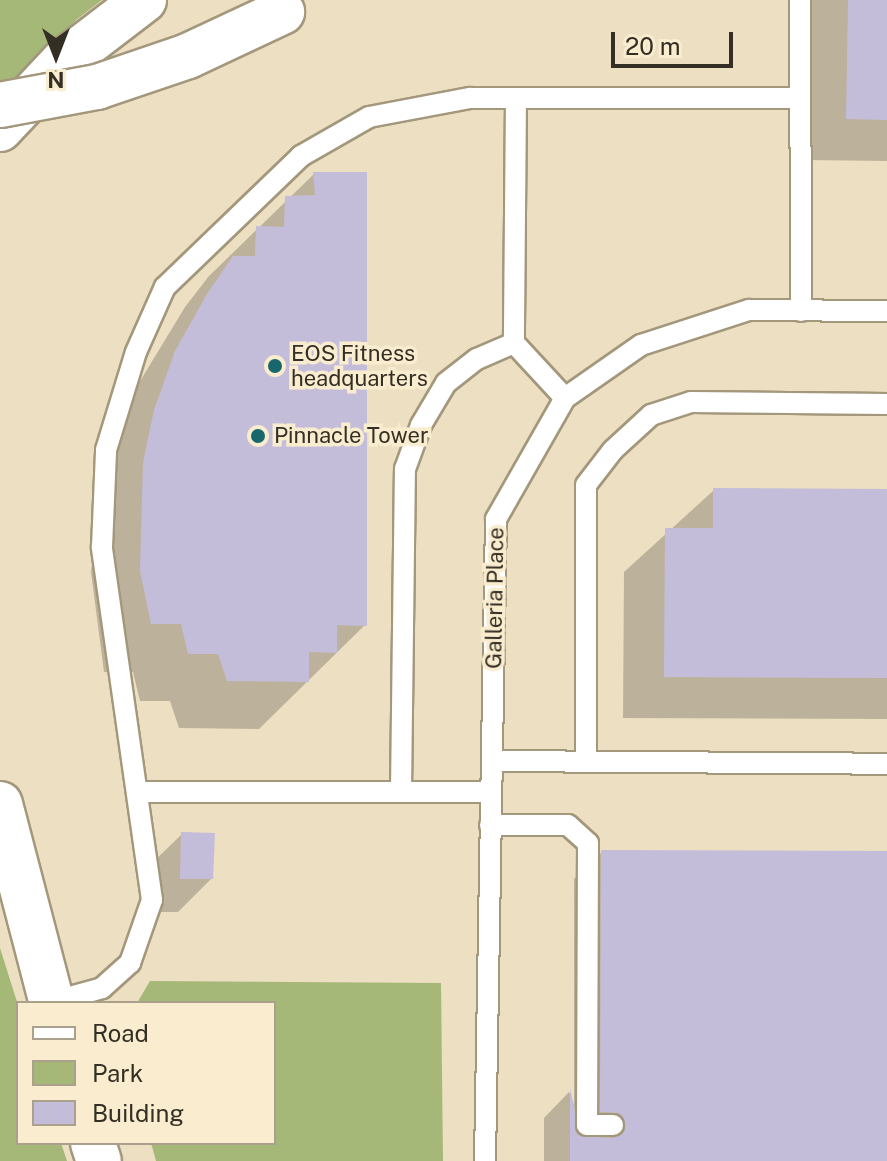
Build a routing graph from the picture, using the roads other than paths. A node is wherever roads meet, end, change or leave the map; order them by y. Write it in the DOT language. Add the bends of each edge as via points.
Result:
graph roads {
  1 [pos="144,0"];
  2 [pos="800,0"];
  3 [pos="292,6"];
  4 [pos="516,98"];
  5 [pos="800,98"];
  6 [pos="0,105"];
  7 [pos="0,129"];
  8 [pos="801,311"];
  9 [pos="887,311"];
  10 [pos="514,343"];
  11 [pos="565,398"];
  12 [pos="887,404"];
  13 [pos="492,761"];
  14 [pos="586,761"];
  15 [pos="887,764"];
  16 [pos="139,792"];
  17 [pos="401,792"];
  18 [pos="491,792"];
  19 [pos="0,804"];
  20 [pos="490,825"];
  21 [pos="51,1001"];
  22 [pos="59,1001"];
  23 [pos="613,1125"];
  24 [pos="485,1161"];
  1 -- 7 [label="main road" via="63,62"];
  2 -- 5 [label="lane"];
  3 -- 6 [label="main road, bridge" via="188,56 97,87"];
  4 -- 5 [label="lane"];
  4 -- 10 [label="lane"];
  4 -- 16 [label="lane" via="470,98 369,117 301,156 165,287 136,352 106,450 102,547"];
  5 -- 8 [label="lane"];
  8 -- 9 [label="lane, Galleria Place"];
  8 -- 11 [label="lane, Galleria Place" via="749,310 641,345"];
  10 -- 11 [label="lane"];
  10 -- 17 [label="lane" via="477,359 446,383 421,425 405,469"];
  11 -- 13 [label="lane, Galleria Place" via="496,519"];
  12 -- 14 [label="lane" via="691,402 651,415 613,450 586,485"];
  13 -- 14 [label="lane"];
  13 -- 18 [label="lane, Galleria Place"];
  14 -- 15 [label="lane"];
  16 -- 17 [label="lane"];
  16 -- 22 [label="lane" via="152,900 130,963 102,988"];
  17 -- 18 [label="lane"];
  18 -- 20 [label="lane, Galleria Place"];
  19 -- 21 [label="main road"];
  20 -- 23 [label="lane" via="568,825 588,843 587,1125"];
  20 -- 24 [label="lane, Galleria Place"];
}
